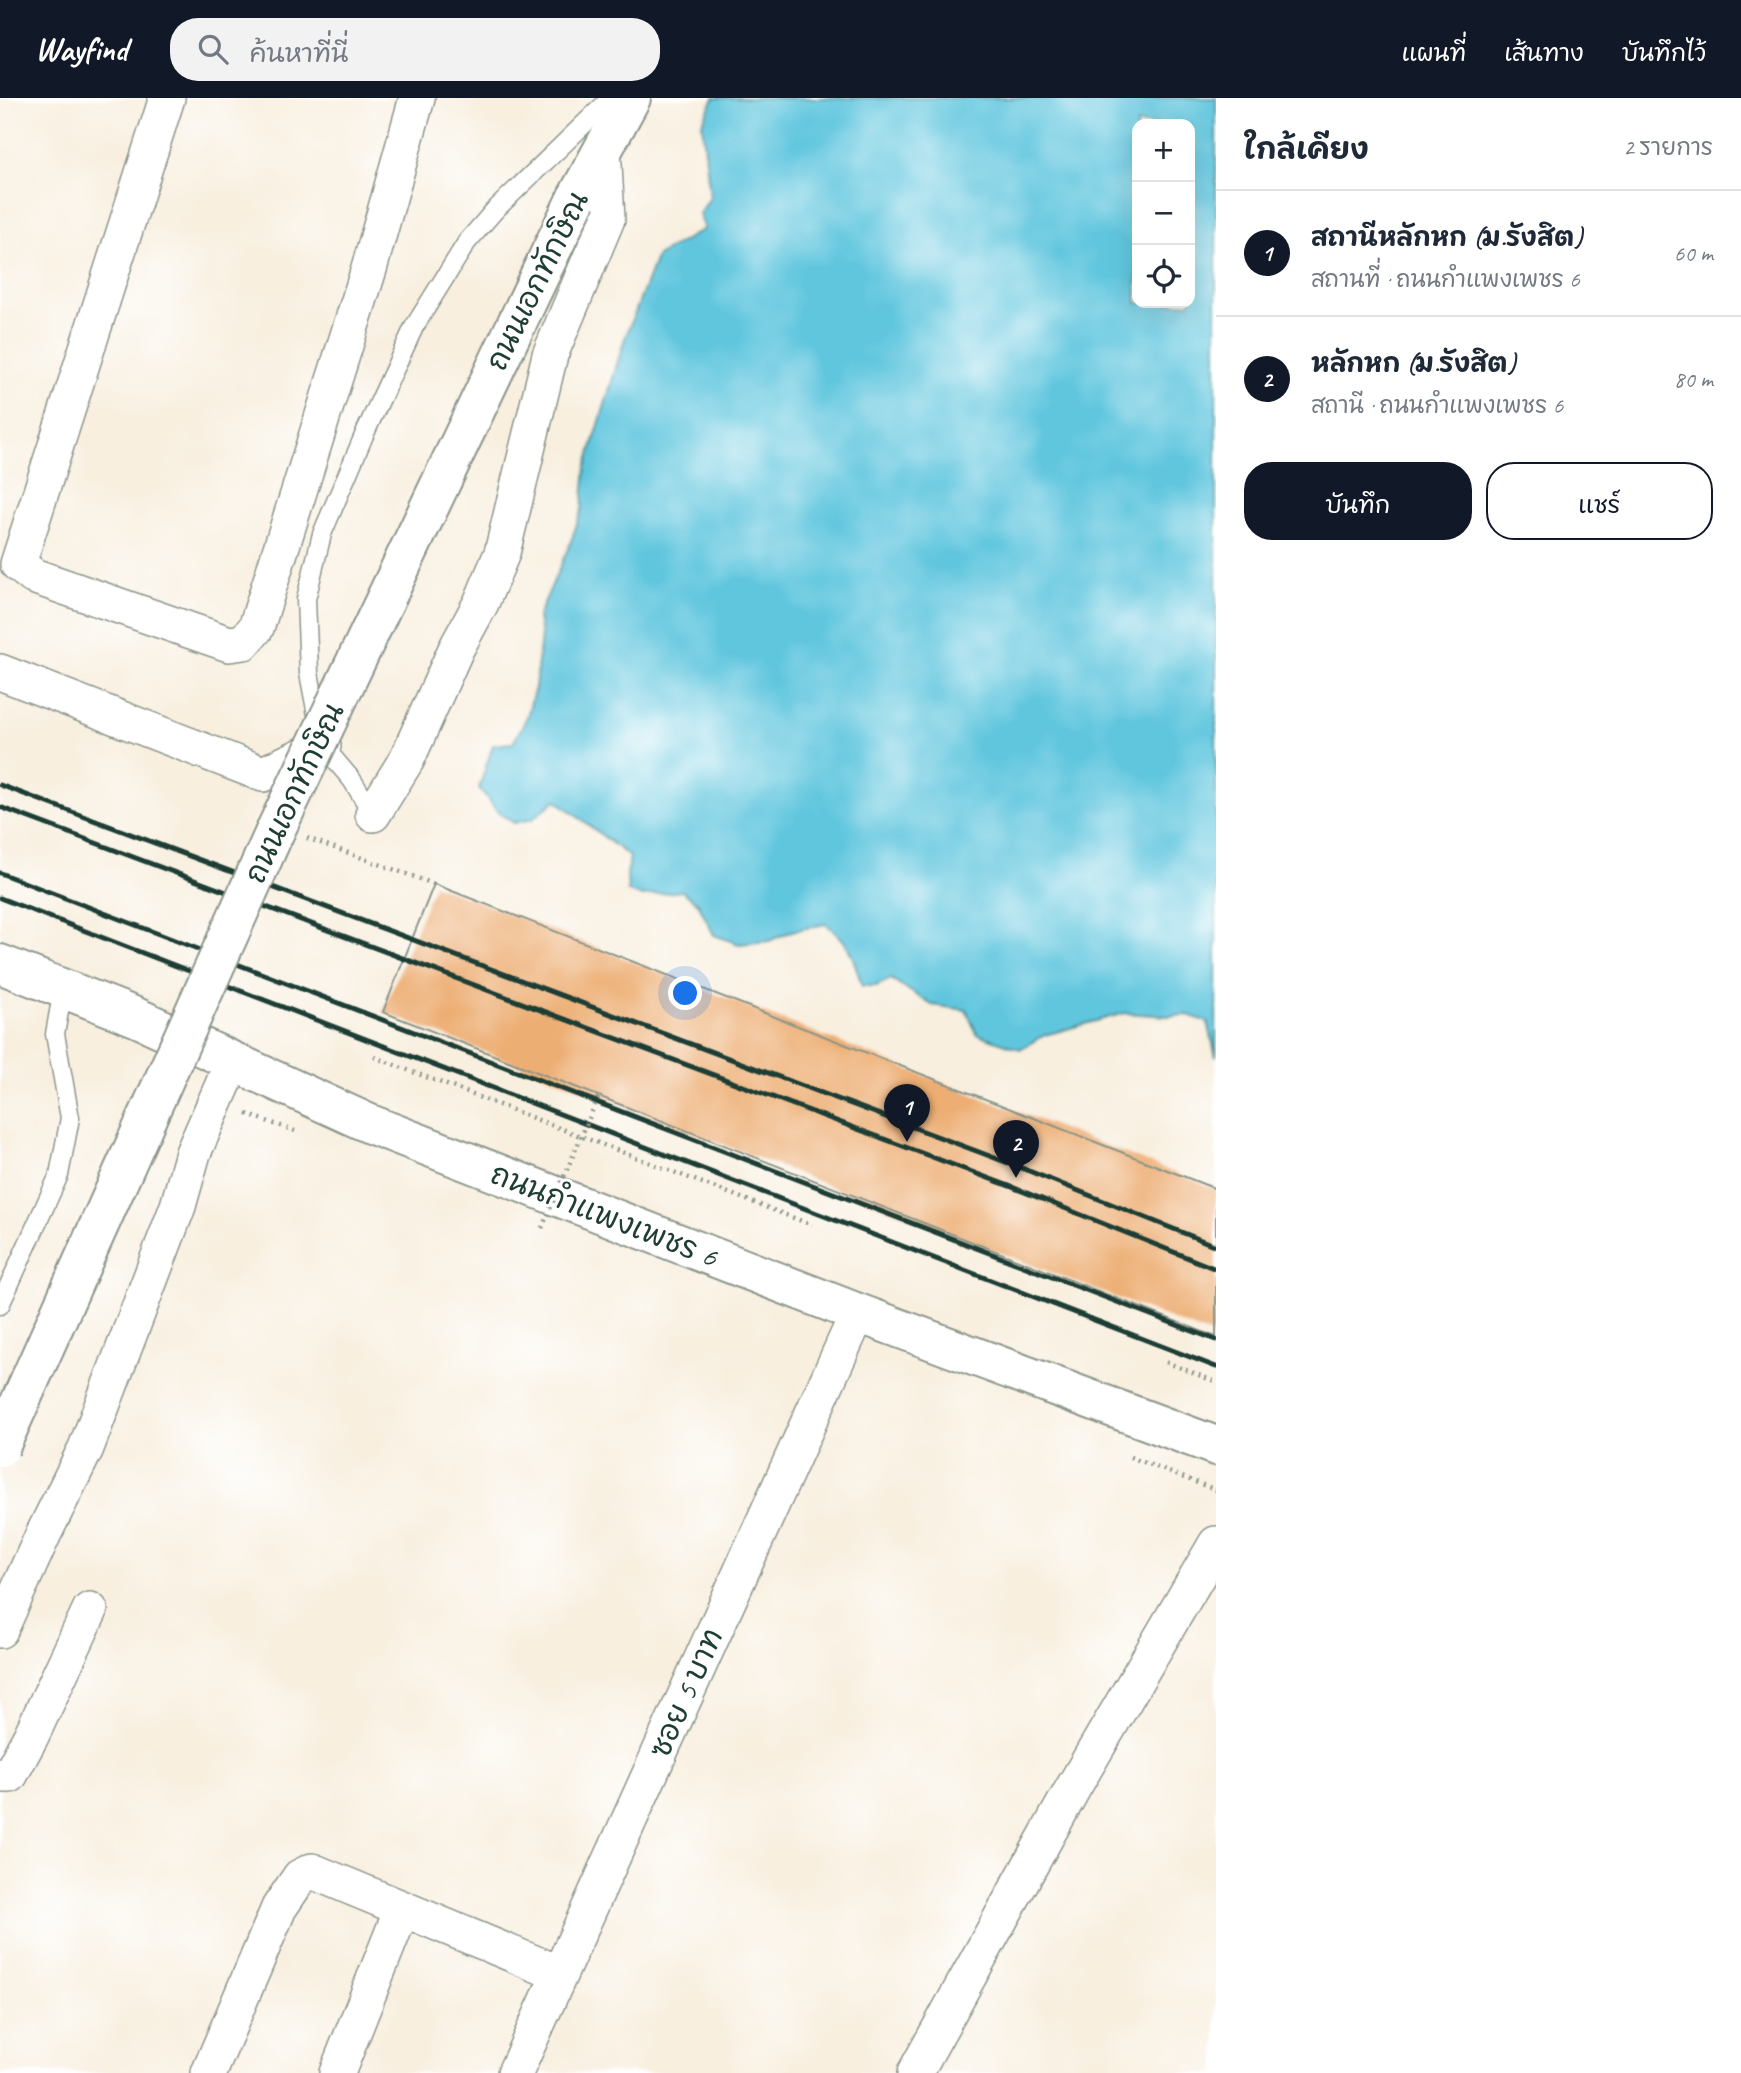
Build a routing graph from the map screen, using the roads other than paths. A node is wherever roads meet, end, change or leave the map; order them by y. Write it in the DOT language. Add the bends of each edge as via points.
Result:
graph roads {
  1 [pos="167,98"];
  2 [pos="417,98"];
  3 [pos="615,99"];
  4 [pos="603,147"];
  5 [pos="0,672"];
  6 [pos="323,746"];
  7 [pos="373,814"];
  8 [pos="0,964"];
  9 [pos="63,989"];
  10 [pos="233,1062"];
  11 [pos="0,1305"];
  12 [pos="858,1313"];
  13 [pos="1216,1446"];
  14 [pos="0,1447"];
  15 [pos="1216,1544"];
  16 [pos="90,1610"];
  17 [pos="0,1630"];
  18 [pos="0,1775"];
  19 [pos="402,1909"];
  20 [pos="558,1973"];
  21 [pos="209,2073"];
  22 [pos="337,2073"];
  23 [pos="515,2073"];
  24 [pos="915,2073"];
  1 -- 2 [label="street" via="18,564 33,576 229,645 244,642 256,628 369,270"];
  3 -- 4 [label="street, ถนนเอกทักษิณ"];
  3 -- 6 [label="lane" via="494,211 467,243 414,327 365,433 322,534 306,599 309,673"];
  4 -- 7 [label="street" via="607,219 550,355 502,553 407,759"];
  4 -- 14 [label="street, ถนนเอกทักษิณ, bridge" via="277,827"];
  5 -- 6 [label="street" via="263,774"];
  6 -- 7 [label="lane" via="352,779"];
  8 -- 9 [label="street, ถนนกำแพงเพชร 6"];
  9 -- 10 [label="street, ถนนกำแพงเพชร 6"];
  9 -- 11 [label="lane" via="55,1034 69,1118 59,1175"];
  10 -- 12 [label="street, ถนนกำแพงเพชร 6" via="370,1124"];
  10 -- 17 [label="street" via="193,1153 178,1206 86,1448"];
  12 -- 13 [label="street, ถนนกำแพงเพชร 6"];
  12 -- 20 [label="street, ซอย 5 บาท"];
  15 -- 24 [label="street"];
  16 -- 18 [label="street" via="15,1765 10,1774"];
  19 -- 20 [label="street"];
  19 -- 21 [label="street" via="312,1871 299,1877 279,1908"];
  19 -- 22 [label="street"];
  20 -- 23 [label="street, ซอย 5 บาท"];
}
